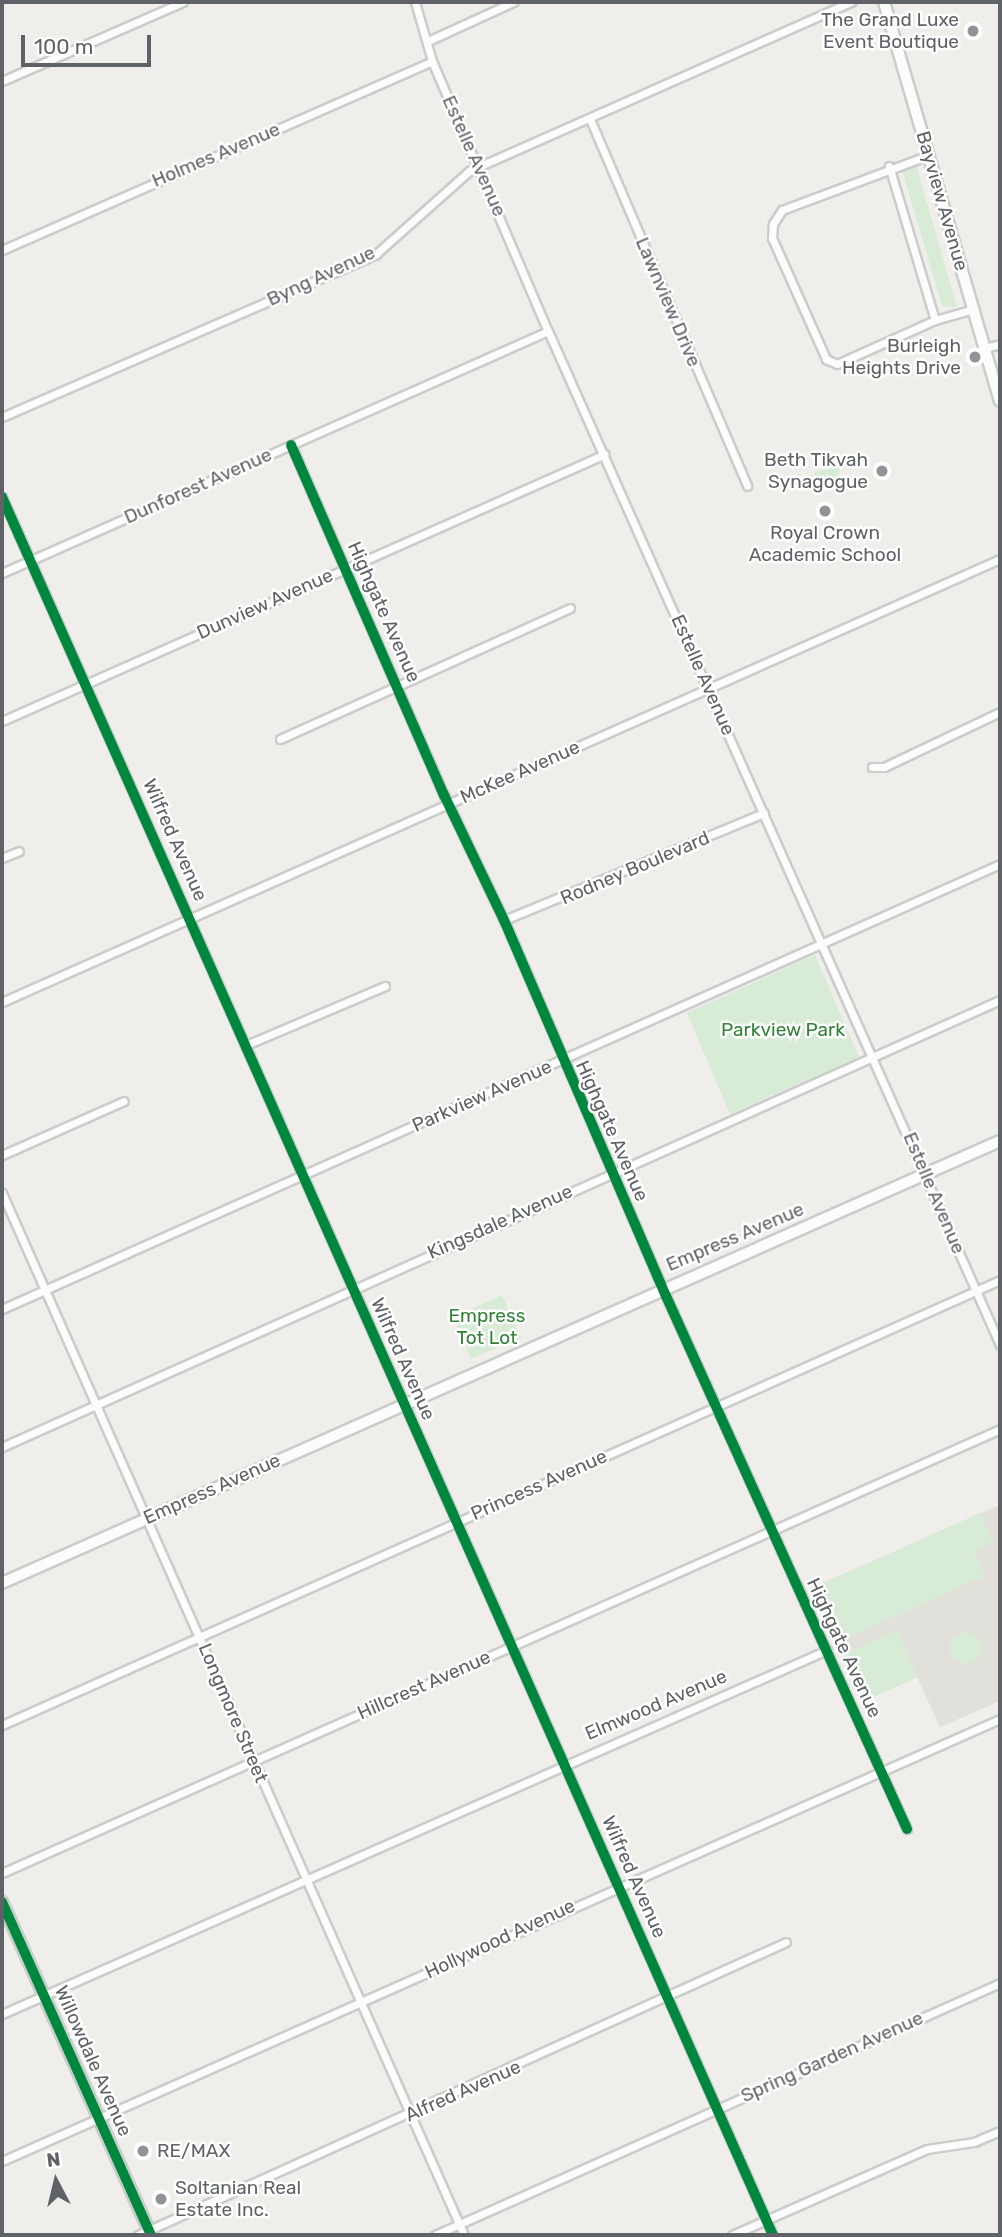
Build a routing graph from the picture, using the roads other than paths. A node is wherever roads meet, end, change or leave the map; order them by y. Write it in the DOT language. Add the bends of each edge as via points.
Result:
graph roads {
  1 [pos="183,2"];
  2 [pos="415,2"];
  3 [pos="513,2"];
  4 [pos="851,2"];
  5 [pos="884,2"];
  6 [pos="428,41"];
  7 [pos="432,61"];
  8 [pos="2,81"];
  9 [pos="590,118"];
  10 [pos="929,155"];
  11 [pos="889,166"];
  12 [pos="478,167"];
  13 [pos="2,250"];
  14 [pos="974,309"];
  15 [pos="935,320"];
  16 [pos="548,331"];
  17 [pos="1000,344"];
  18 [pos="985,348"];
  19 [pos="1000,400"];
  20 [pos="2,417"];
  21 [pos="291,445"];
  22 [pos="605,454"];
  23 [pos="747,486"];
  24 [pos="2,497"];
  25 [pos="1000,559"];
  26 [pos="30,561"];
  27 [pos="346,567"];
  28 [pos="2,573"];
  29 [pos="570,608"];
  30 [pos="397,683"];
  31 [pos="88,684"];
  32 [pos="709,689"];
  33 [pos="1000,712"];
  34 [pos="2,721"];
  35 [pos="280,738"];
  36 [pos="872,767"];
  37 [pos="448,804"];
  38 [pos="765,813"];
  39 [pos="19,851"];
  40 [pos="2,858"];
  41 [pos="1000,864"];
  42 [pos="190,918"];
  43 [pos="504,920"];
  44 [pos="822,945"];
  45 [pos="385,986"];
  46 [pos="1000,1000"];
  47 [pos="2,1002"];
  48 [pos="246,1045"];
  49 [pos="874,1056"];
  50 [pos="562,1060"];
  51 [pos="124,1101"];
  52 [pos="1000,1142"];
  53 [pos="2,1155"];
  54 [pos="612,1172"];
  55 [pos="927,1173"];
  56 [pos="303,1175"];
  57 [pos="2,1192"];
  58 [pos="1000,1280"];
  59 [pos="353,1288"];
  60 [pos="662,1288"];
  61 [pos="44,1290"];
  62 [pos="976,1291"];
  63 [pos="2,1309"];
  64 [pos="1000,1345"];
  65 [pos="404,1403"];
  66 [pos="95,1405"];
  67 [pos="716,1406"];
  68 [pos="1000,1430"];
  69 [pos="2,1447"];
  70 [pos="148,1517"];
  71 [pos="456,1521"];
  72 [pos="771,1531"];
  73 [pos="2,1583"];
  74 [pos="201,1638"];
  75 [pos="512,1646"];
  76 [pos="827,1650"];
  77 [pos="1000,1719"];
  78 [pos="2,1725"];
  79 [pos="254,1762"];
  80 [pos="565,1763"];
  81 [pos="881,1772"];
  82 [pos="907,1829"];
  83 [pos="2,1873"];
  84 [pos="309,1881"];
  85 [pos="618,1885"];
  86 [pos="2,1902"];
  87 [pos="786,1942"];
  88 [pos="1000,1983"];
  89 [pos="44,1995"];
  90 [pos="669,1997"];
  91 [pos="362,2002"];
  92 [pos="2,2014"];
  93 [pos="718,2106"];
  94 [pos="413,2114"];
  95 [pos="101,2117"];
  96 [pos="1000,2130"];
  97 [pos="2,2161"];
  98 [pos="767,2219"];
  99 [pos="459,2225"];
  100 [pos="150,2233"];
  101 [pos="138,2235"];
  102 [pos="435,2235"];
  103 [pos="464,2235"];
  104 [pos="732,2235"];
  105 [pos="773,2235"];
  1 -- 8 [label="street"];
  2 -- 6 [label="street, Estelle Avenue"];
  3 -- 6 [label="street"];
  4 -- 9 [label="street, Byng Avenue"];
  5 -- 10 [label="street, Bayview Avenue"];
  6 -- 7 [label="street, Estelle Avenue"];
  7 -- 12 [label="street, Estelle Avenue"];
  7 -- 13 [label="street, Holmes Avenue"];
  9 -- 12 [label="street, Byng Avenue"];
  9 -- 23 [label="street, Lawnview Drive"];
  10 -- 11 [label="street"];
  10 -- 14 [label="street, Bayview Avenue"];
  11 -- 15 [label="street"];
  11 -- 15 [label="street" via="782,210 773,224 772,238 826,359 837,364 851,360"];
  12 -- 16 [label="street, Estelle Avenue"];
  12 -- 20 [label="street, Byng Avenue" via="460,176 376,254"];
  14 -- 15 [label="street"];
  14 -- 18 [label="street, Bayview Avenue"];
  16 -- 21 [label="street, Dunforest Avenue"];
  16 -- 22 [label="street, Estelle Avenue"];
  17 -- 18 [label="street"];
  18 -- 19 [label="street, Bayview Avenue"];
  21 -- 26 [label="street, Dunforest Avenue"];
  21 -- 27 [label="street, Highgate Avenue"];
  22 -- 27 [label="street, Dunview Avenue"];
  22 -- 32 [label="street, Estelle Avenue"];
  24 -- 26 [label="street, Wilfred Avenue"];
  25 -- 32 [label="street, McKee Avenue"];
  26 -- 28 [label="street, Dunforest Avenue"];
  26 -- 31 [label="street, Wilfred Avenue"];
  27 -- 30 [label="street, Highgate Avenue"];
  27 -- 31 [label="street, Dunview Avenue"];
  29 -- 30 [label="street"];
  30 -- 35 [label="street"];
  30 -- 37 [label="street, Highgate Avenue"];
  31 -- 34 [label="street, Dunview Avenue"];
  31 -- 42 [label="street, Wilfred Avenue"];
  32 -- 37 [label="street, McKee Avenue"];
  32 -- 38 [label="street, Estelle Avenue"];
  33 -- 36 [label="street" via="884,767"];
  37 -- 42 [label="street, McKee Avenue"];
  37 -- 43 [label="street, Highgate Avenue"];
  38 -- 43 [label="street, Rodney Boulevard"];
  38 -- 44 [label="street, Estelle Avenue"];
  39 -- 40 [label="street"];
  41 -- 44 [label="street, Parkview Avenue"];
  42 -- 47 [label="street, McKee Avenue"];
  42 -- 48 [label="street, Wilfred Avenue"];
  43 -- 50 [label="street, Highgate Avenue"];
  44 -- 49 [label="street, Estelle Avenue"];
  44 -- 50 [label="street, Parkview Avenue"];
  45 -- 48 [label="street"];
  46 -- 49 [label="street, Kingsdale Avenue"];
  48 -- 56 [label="street, Wilfred Avenue"];
  49 -- 54 [label="street, Kingsdale Avenue"];
  49 -- 55 [label="street, Estelle Avenue"];
  50 -- 54 [label="street, Highgate Avenue"];
  50 -- 56 [label="street, Parkview Avenue"];
  51 -- 53 [label="street"];
  52 -- 55 [label="street, Empress Avenue"];
  54 -- 59 [label="street, Kingsdale Avenue"];
  54 -- 60 [label="street, Highgate Avenue"];
  55 -- 60 [label="street, Empress Avenue"];
  55 -- 62 [label="street, Estelle Avenue"];
  56 -- 59 [label="street, Wilfred Avenue"];
  56 -- 61 [label="street, Parkview Avenue"];
  57 -- 61 [label="street, Longmore Street"];
  58 -- 62 [label="street, Princess Avenue"];
  59 -- 65 [label="street, Wilfred Avenue"];
  59 -- 66 [label="street, Kingsdale Avenue"];
  60 -- 65 [label="street, Empress Avenue"];
  60 -- 67 [label="street, Highgate Avenue"];
  61 -- 63 [label="street, Parkview Avenue"];
  61 -- 66 [label="street, Longmore Street"];
  62 -- 64 [label="street, Estelle Avenue"];
  62 -- 67 [label="street, Princess Avenue"];
  65 -- 70 [label="street, Empress Avenue"];
  65 -- 71 [label="street, Wilfred Avenue"];
  66 -- 69 [label="street, Kingsdale Avenue"];
  66 -- 70 [label="street, Longmore Street"];
  67 -- 71 [label="street, Princess Avenue"];
  67 -- 72 [label="street, Highgate Avenue"];
  68 -- 72 [label="street, Hillcrest Avenue"];
  70 -- 73 [label="street, Empress Avenue"];
  70 -- 74 [label="street, Longmore Street"];
  71 -- 74 [label="street, Princess Avenue"];
  71 -- 75 [label="street, Wilfred Avenue"];
  72 -- 75 [label="street, Hillcrest Avenue"];
  72 -- 76 [label="street, Highgate Avenue"];
  74 -- 78 [label="street, Princess Avenue"];
  74 -- 79 [label="street, Longmore Street"];
  75 -- 79 [label="street, Hillcrest Avenue"];
  75 -- 80 [label="street, Wilfred Avenue"];
  76 -- 80 [label="street, Elmwood Avenue"];
  76 -- 81 [label="street, Highgate Avenue"];
  77 -- 81 [label="street, Hollywood Avenue"];
  79 -- 83 [label="street, Hillcrest Avenue"];
  79 -- 84 [label="street, Longmore Street"];
  80 -- 84 [label="street, Elmwood Avenue"];
  80 -- 85 [label="street, Wilfred Avenue"];
  81 -- 82 [label="street, Highgate Avenue"];
  81 -- 85 [label="street, Hollywood Avenue"];
  84 -- 89 [label="street, Elmwood Avenue"];
  84 -- 91 [label="street, Longmore Street"];
  85 -- 90 [label="street, Wilfred Avenue"];
  85 -- 91 [label="street, Hollywood Avenue"];
  86 -- 89 [label="street, Willowdale Avenue"];
  87 -- 90 [label="street, Alfred Avenue"];
  88 -- 93 [label="street, Spring Garden Avenue"];
  89 -- 92 [label="street, Elmwood Avenue"];
  89 -- 95 [label="street, Willowdale Avenue"];
  90 -- 93 [label="street, Wilfred Avenue"];
  90 -- 94 [label="street, Alfred Avenue"];
  91 -- 94 [label="street, Longmore Street"];
  91 -- 95 [label="street, Hollywood Avenue"];
  93 -- 98 [label="street, Wilfred Avenue"];
  93 -- 99 [label="street, Spring Garden Avenue"];
  94 -- 99 [label="street, Longmore Street"];
  94 -- 100 [label="street, Alfred Avenue"];
  95 -- 97 [label="street, Hollywood Avenue"];
  95 -- 100 [label="street, Willowdale Avenue"];
  96 -- 98 [label="street" via="974,2142 927,2149"];
  98 -- 104 [label="street"];
  98 -- 105 [label="street, Wilfred Avenue"];
  99 -- 102 [label="street, Spring Garden Avenue"];
  99 -- 103 [label="street, Longmore Street"];
  100 -- 101 [label="street, Alfred Avenue"];
}
